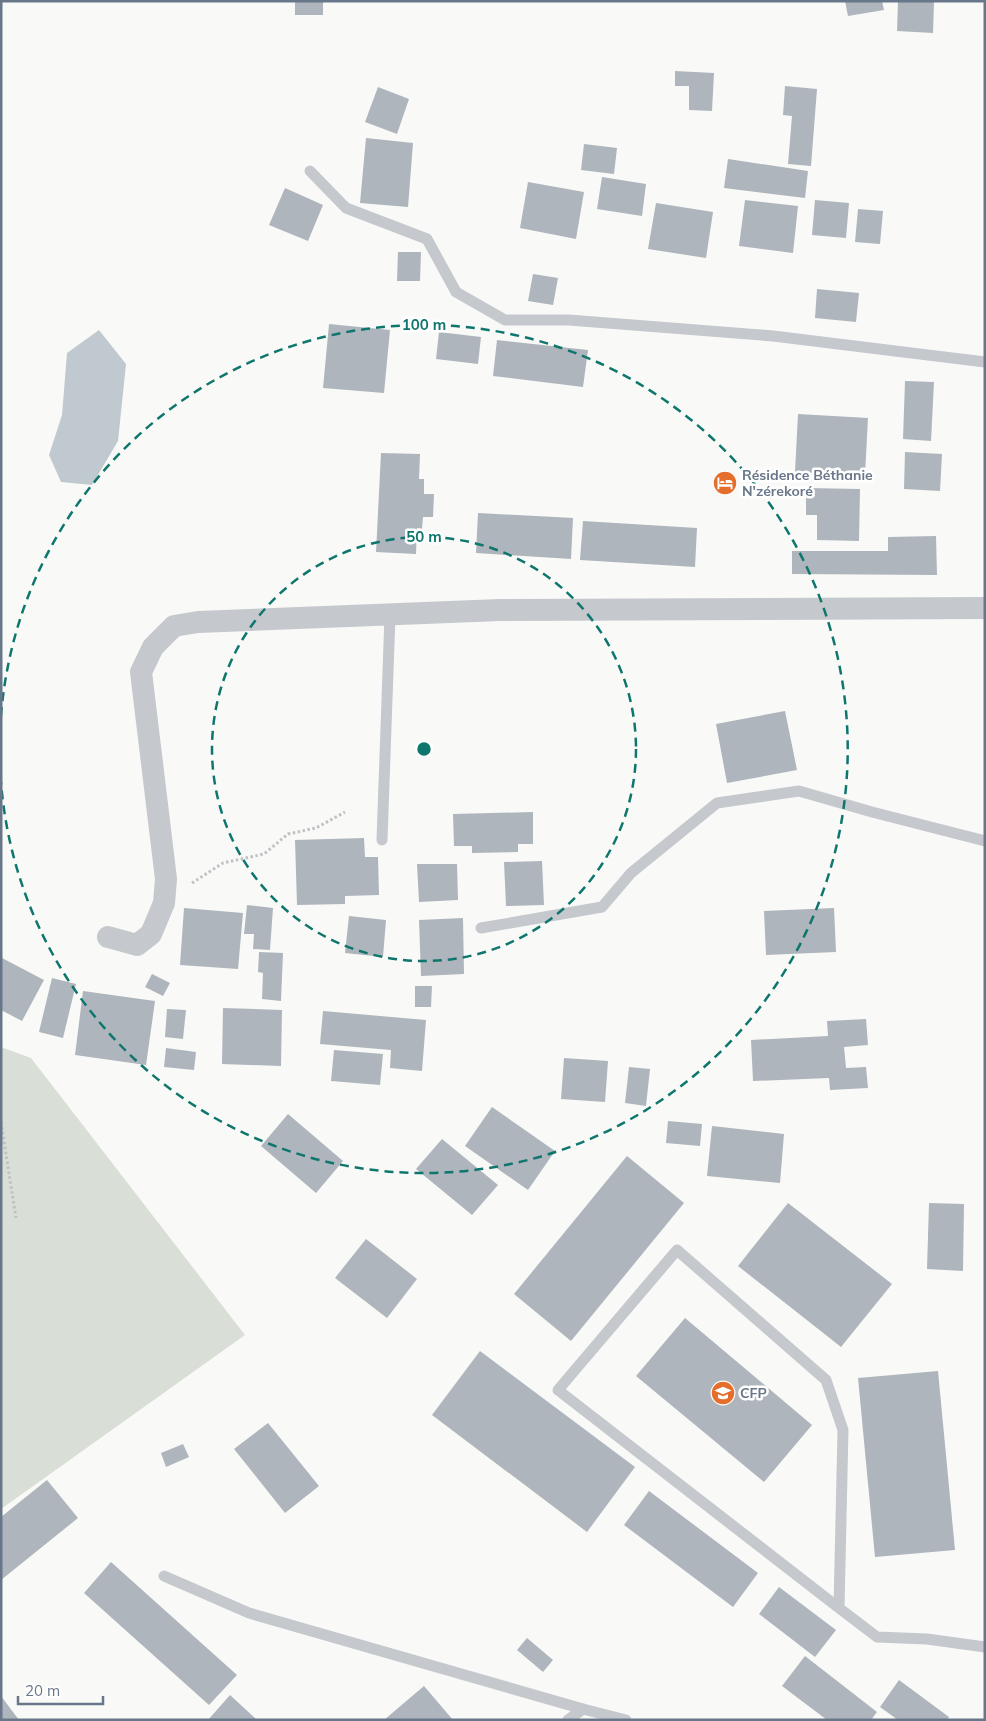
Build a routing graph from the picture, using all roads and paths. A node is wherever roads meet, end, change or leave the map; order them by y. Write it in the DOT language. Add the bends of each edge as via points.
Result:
graph roads {
  1 [pos="310,171"];
  2 [pos="985,362"];
  3 [pos="985,608"];
  4 [pos="390,615"];
  5 [pos="346,812"];
  6 [pos="382,840"];
  7 [pos="985,841"];
  8 [pos="164,903"];
  9 [pos="481,928"];
  10 [pos="108,937"];
  11 [pos="1,1122"];
  12 [pos="16,1218"];
  13 [pos="164,1576"];
  14 [pos="839,1608"];
  15 [pos="985,1647"];
  16 [pos="583,1709"];
  17 [pos="568,1720"];
  18 [pos="626,1720"];
  1 -- 2 [label="lane" via="346,208 427,239 456,292 505,320 568,320 773,336"];
  3 -- 4 [label="street" via="500,610"];
  4 -- 6 [label="lane"];
  4 -- 8 [label="street" via="198,622 174,626 152,647 141,672 166,879"];
  5 -- 8 [label="path" via="316,828 288,834 264,854 223,863"];
  7 -- 9 [label="lane" via="799,790 717,803 631,873 602,907"];
  8 -- 10 [label="street" via="150,934 138,945"];
  11 -- 12 [label="path"];
  13 -- 16 [label="lane" via="249,1613"];
  14 -- 14 [label="lane" via="558,1390 677,1250 826,1380 843,1430"];
  14 -- 15 [label="lane" via="878,1638 927,1639"];
  16 -- 17 [label="lane"];
  16 -- 18 [label="lane"];
}
